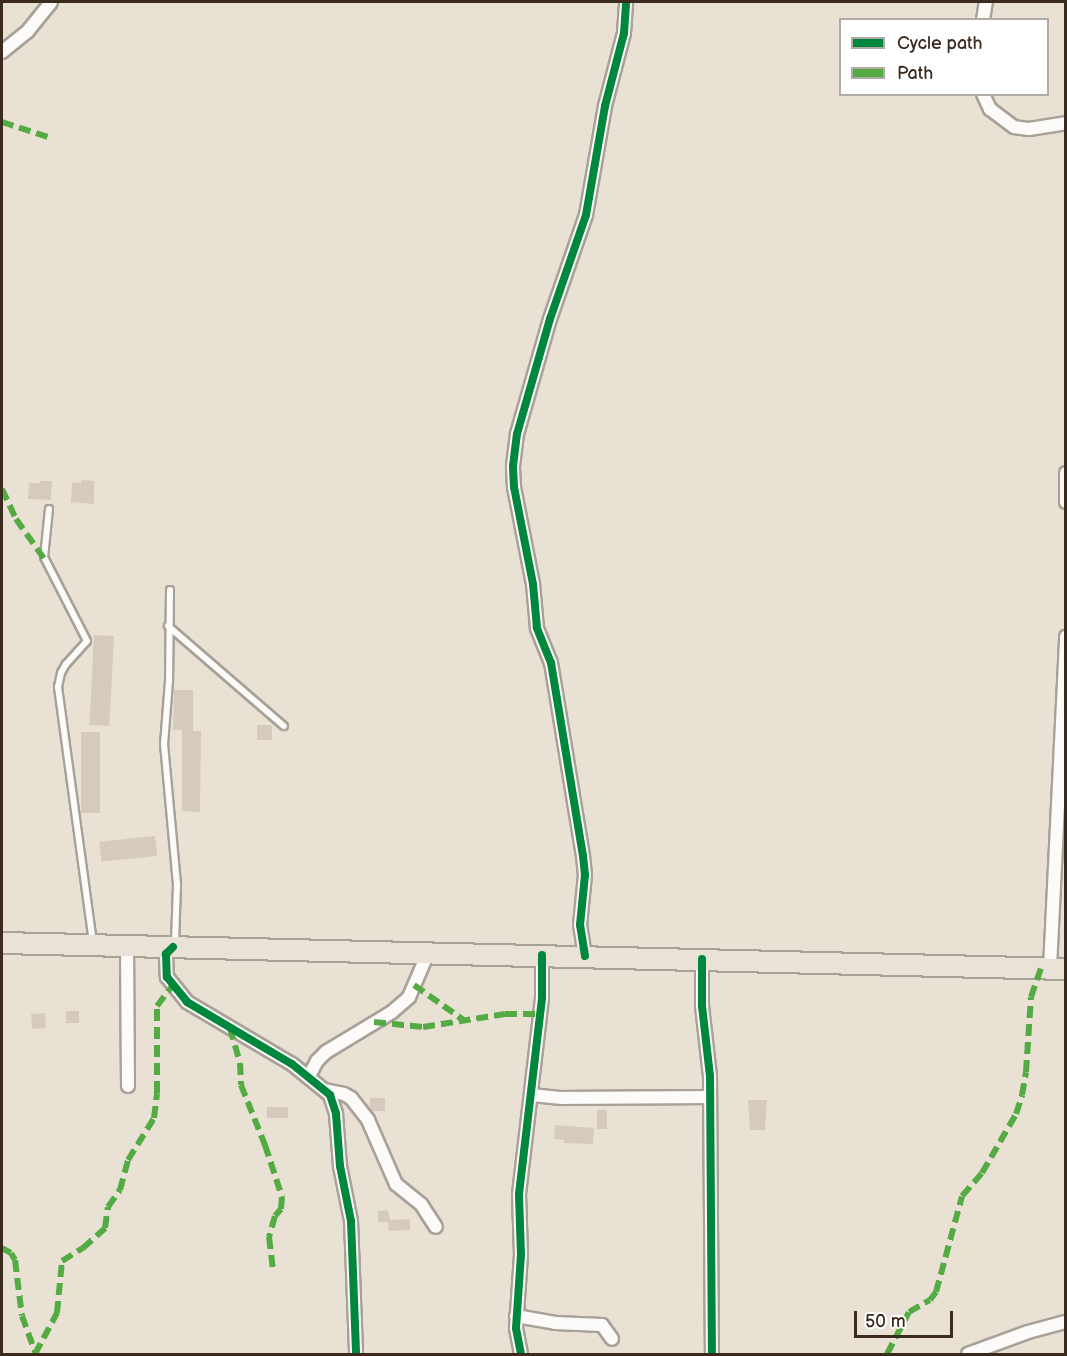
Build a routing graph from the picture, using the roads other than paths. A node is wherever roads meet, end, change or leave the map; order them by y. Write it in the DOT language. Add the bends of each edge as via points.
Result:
graph roads {
  1 [pos="51,2"];
  2 [pos="626,2"];
  3 [pos="986,2"];
  4 [pos="983,18"];
  5 [pos="2,52"];
  6 [pos="984,96"];
  7 [pos="1065,123"];
  8 [pos="1065,473"];
  9 [pos="1065,502"];
  10 [pos="49,509"];
  11 [pos="170,590"];
  12 [pos="168,626"];
  13 [pos="1065,636"];
  14 [pos="284,726"];
  15 [pos="2,943"];
  16 [pos="93,945"];
  17 [pos="127,945"];
  18 [pos="174,947"];
  19 [pos="428,952"];
  20 [pos="542,955"];
  21 [pos="585,956"];
  22 [pos="702,959"];
  23 [pos="1058,969"];
  24 [pos="309,1076"];
  25 [pos="128,1086"];
  26 [pos="325,1090"];
  27 [pos="531,1095"];
  28 [pos="708,1097"];
  29 [pos="436,1227"];
  30 [pos="516,1316"];
  31 [pos="1065,1322"];
  32 [pos="612,1339"];
  33 [pos="356,1354"];
  34 [pos="521,1354"];
  35 [pos="712,1354"];
  36 [pos="968,1354"];
  1 -- 5 [label="street" via="27,32"];
  2 -- 21 [label="street" via="624,33 605,106 586,215 534,374 517,434 513,466 513,487 533,584 537,628 551,663 583,856 580,925"];
  3 -- 4 [label="street"];
  6 -- 7 [label="street" via="990,109 1014,127 1029,129"];
  8 -- 9 [label="street"];
  10 -- 16 [label="lane" via="44,557 87,641 66,664 58,687"];
  11 -- 12 [label="lane"];
  12 -- 14 [label="lane"];
  12 -- 18 [label="lane" via="164,744 177,885"];
  13 -- 23 [label="street"];
  15 -- 16 [label="main road"];
  16 -- 17 [label="main road"];
  17 -- 18 [label="main road"];
  17 -- 25 [label="street"];
  18 -- 19 [label="main road"];
  18 -- 24 [label="street" via="166,954 166,977 187,1002"];
  19 -- 20 [label="main road"];
  19 -- 24 [label="street" via="409,997 392,1012 326,1052"];
  20 -- 21 [label="main road"];
  20 -- 27 [label="street" via="542,998"];
  21 -- 22 [label="main road"];
  22 -- 23 [label="main road"];
  22 -- 28 [label="street"];
  24 -- 26 [label="street"];
  26 -- 29 [label="street" via="344,1094 368,1119 396,1184 420,1204"];
  26 -- 33 [label="street" via="336,1114 340,1166 351,1221"];
  27 -- 28 [label="street"];
  27 -- 30 [label="street" via="519,1194 521,1255"];
  28 -- 35 [label="street"];
  30 -- 32 [label="street" via="602,1325"];
  30 -- 34 [label="street"];
  31 -- 36 [label="street"];
}
